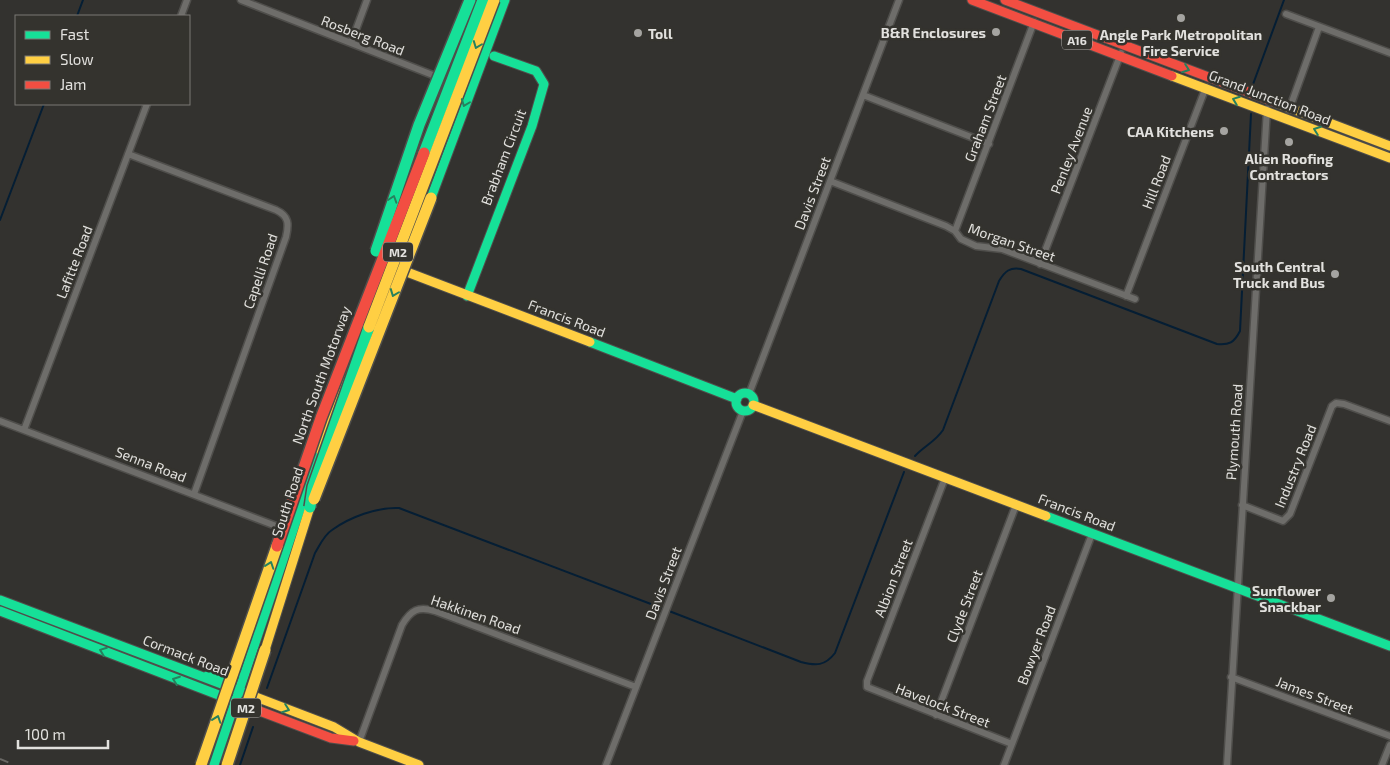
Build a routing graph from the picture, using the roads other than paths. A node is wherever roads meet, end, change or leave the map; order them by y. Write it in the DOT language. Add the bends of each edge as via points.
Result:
graph roads {
  1 [pos="187,0"];
  2 [pos="241,0"];
  3 [pos="367,0"];
  4 [pos="470,0"];
  5 [pos="483,0"];
  6 [pos="494,0"];
  7 [pos="505,0"];
  8 [pos="899,0"];
  9 [pos="972,0"];
  10 [pos="1005,0"];
  11 [pos="1286,14"];
  12 [pos="181,15"];
  13 [pos="1036,18"];
  14 [pos="1319,27"];
  15 [pos="489,42"];
  16 [pos="351,43"];
  17 [pos="1122,51"];
  18 [pos="1390,53"];
  19 [pos="494,56"];
  20 [pos="482,60"];
  21 [pos="448,81"];
  22 [pos="1207,83"];
  23 [pos="863,95"];
  24 [pos="147,105"];
  25 [pos="1268,106"];
  26 [pos="1287,113"];
  27 [pos="1350,137"];
  28 [pos="989,144"];
  29 [pos="1390,146"];
  30 [pos="128,154"];
  31 [pos="1390,158"];
  32 [pos="830,181"];
  33 [pos="955,231"];
  34 [pos="387,264"];
  35 [pos="1040,264"];
  36 [pos="467,296"];
  37 [pos="1126,296"];
  38 [pos="366,297"];
  39 [pos="1134,299"];
  40 [pos="749,394"];
  41 [pos="737,399"];
  42 [pos="748,408"];
  43 [pos="0,421"];
  44 [pos="1390,421"];
  45 [pos="24,430"];
  46 [pos="945,478"];
  47 [pos="194,494"];
  48 [pos="1016,505"];
  49 [pos="1242,505"];
  50 [pos="310,507"];
  51 [pos="293,532"];
  52 [pos="1092,534"];
  53 [pos="1237,588"];
  54 [pos="0,600"];
  55 [pos="0,611"];
  56 [pos="1390,646"];
  57 [pos="150,664"];
  58 [pos="248,669"];
  59 [pos="196,675"];
  60 [pos="1231,677"];
  61 [pos="636,687"];
  62 [pos="867,688"];
  63 [pos="238,697"];
  64 [pos="936,716"];
  65 [pos="276,718"];
  66 [pos="230,722"];
  67 [pos="1390,736"];
  68 [pos="359,742"];
  69 [pos="1012,744"];
  70 [pos="1390,745"];
  71 [pos="201,765"];
  72 [pos="214,765"];
  73 [pos="227,765"];
  74 [pos="419,765"];
  75 [pos="606,765"];
  76 [pos="1004,765"];
  77 [pos="1228,765"];
  78 [pos="1382,765"];
  1 -- 12 [label="street"];
  2 -- 16 [label="street, Rosberg Road"];
  3 -- 16 [label="street"];
  38 -- 4 [label="main road, one-way, bridge" via="399,180"];
  5 -- 38 [label="main road, North South Motorway / M2, bridge"];
  6 -- 50 [label="main road, North South Motorway / M2, one-way, bridge" via="371,322 312,487"];
  7 -- 15 [label="main road"];
  8 -- 23 [label="street, Davis Street"];
  9 -- 13 [label="main road, Grand Junction Road / A16"];
  10 -- 13 [label="main road, Grand Junction Road / A16"];
  11 -- 14 [label="street"];
  13 -- 17 [label="main road, Grand Junction Road / A16"];
  13 -- 28 [label="street, Graham Street"];
  14 -- 18 [label="street"];
  14 -- 26 [label="street"];
  15 -- 19 [label="main road"];
  15 -- 20 [label="main road"];
  16 -- 21 [label="street, Rosberg Road"];
  17 -- 22 [label="main road, Grand Junction Road / A16"];
  17 -- 35 [label="street, Penley Avenue"];
  19 -- 20 [label="main road"];
  19 -- 36 [label="main road, Brabham Circuit" via="536,71 544,84 532,126"];
  20 -- 50 [label="main road, one-way, bridge" via="432,198"];
  21 -- 34 [label="main road, South Road" via="451,98"];
  22 -- 25 [label="main road, Grand Junction Road / A16"];
  22 -- 37 [label="street, Hill Road"];
  23 -- 28 [label="street"];
  23 -- 32 [label="street, Davis Street"];
  24 -- 30 [label="street, Lafitte Road"];
  25 -- 26 [label="main road, Grand Junction Road / A16"];
  25 -- 49 [label="street, Plymouth Road"];
  26 -- 27 [label="main road, Grand Junction Road / A16"];
  27 -- 29 [label="main road, Grand Junction Road / A16"];
  27 -- 31 [label="main road, Grand Junction Road / A16"];
  28 -- 33 [label="street, Graham Street"];
  30 -- 45 [label="street, Lafitte Road"];
  30 -- 47 [label="street, Capelli Road" via="276,210 287,219 286,237"];
  32 -- 33 [label="street, Morgan Street"];
  32 -- 40 [label="street, Davis Street"];
  33 -- 35 [label="street, Morgan Street" via="961,239 976,246 1002,249"];
  34 -- 36 [label="main road, Francis Road"];
  34 -- 51 [label="main road, South Road" via="336,400"];
  35 -- 37 [label="street, Morgan Street"];
  36 -- 41 [label="main road, Francis Road"];
  37 -- 39 [label="street, Morgan Street"];
  71 -- 38 [label="main road, North South Motorway / M2, one-way, bridge"];
  40 -- 41 [label="main road"];
  40 -- 42 [label="main road" via="754,400"];
  41 -- 42 [label="main road" via="737,405"];
  42 -- 46 [label="main road, Francis Road"];
  42 -- 61 [label="street, Davis Street"];
  43 -- 45 [label="street, Senna Road"];
  44 -- 49 [label="street, Industry Road" via="1336,403 1332,406 1290,514 1283,520"];
  45 -- 47 [label="street, Senna Road"];
  46 -- 48 [label="main road, Francis Road"];
  46 -- 62 [label="street, Albion Street"];
  47 -- 51 [label="street, Senna Road"];
  48 -- 52 [label="main road, Francis Road"];
  48 -- 64 [label="street, Clyde Street"];
  49 -- 53 [label="street, Plymouth Road"];
  50 -- 73 [label="main road, North South Motorway / M2, bridge"];
  51 -- 58 [label="main road, South Road"];
  52 -- 53 [label="main road, Francis Road"];
  52 -- 69 [label="street, Bowyer Road"];
  53 -- 56 [label="main road, Francis Road"];
  53 -- 60 [label="street, Plymouth Road"];
  54 -- 57 [label="main road, Cormack Road"];
  57 -- 55 [label="main road, Cormack Road, one-way"];
  57 -- 59 [label="main road, Cormack Road"];
  63 -- 57 [label="main road, Cormack Road, one-way"];
  58 -- 59 [label="main road" via="228,676"];
  58 -- 63 [label="main road, South Road"];
  59 -- 63 [label="main road, Cormack Road"];
  60 -- 67 [label="street, James Street"];
  60 -- 77 [label="street, Plymouth Road"];
  61 -- 68 [label="street, Hakkinen Road" via="435,611 418,609 402,625"];
  61 -- 75 [label="street, Davis Street"];
  62 -- 64 [label="street, Havelock Street"];
  63 -- 65 [label="main road, Cormack Road"];
  63 -- 66 [label="main road, South Road"];
  63 -- 68 [label="main road, Cormack Road, one-way" via="334,727"];
  64 -- 69 [label="street, Havelock Street"];
  65 -- 66 [label="main road" via="249,715"];
  65 -- 68 [label="main road, Cormack Road" via="331,738"];
  66 -- 72 [label="main road, South Road"];
  68 -- 74 [label="main road, Cormack Road"];
  69 -- 76 [label="street, Bowyer Road"];
  70 -- 78 [label="street"];
}
